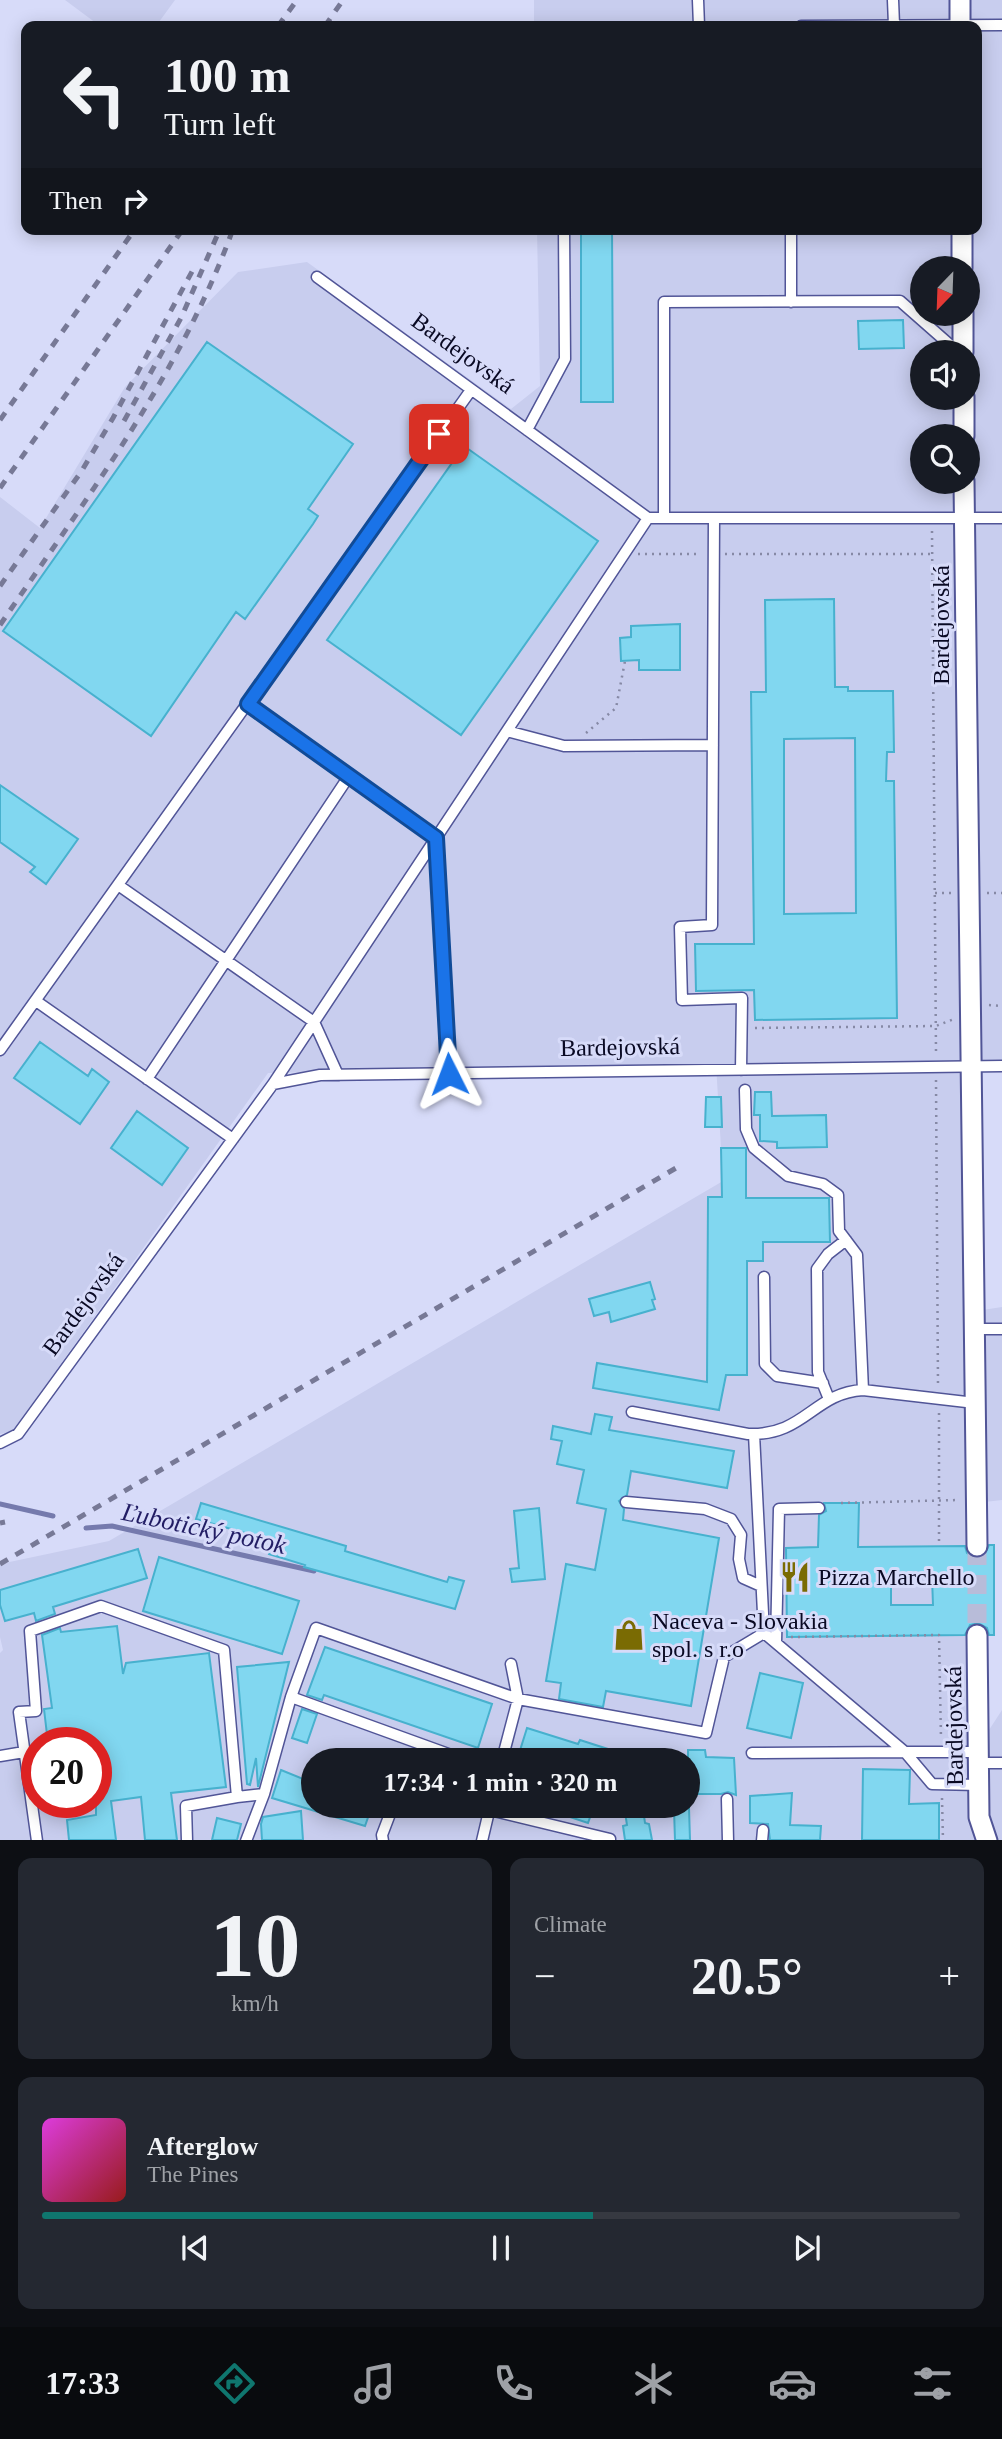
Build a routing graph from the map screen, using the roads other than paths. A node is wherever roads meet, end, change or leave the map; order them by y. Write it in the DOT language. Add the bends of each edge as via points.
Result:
graph roads {
  1 [pos="698,0"];
  2 [pos="893,0"];
  3 [pos="960,0"];
  4 [pos="699,21"];
  5 [pos="894,21"];
  6 [pos="960,21"];
  7 [pos="982,25"];
  8 [pos="1002,25"];
  9 [pos="564,235"];
  10 [pos="791,235"];
  11 [pos="962,235"];
  12 [pos="962,256"];
  13 [pos="317,277"];
  14 [pos="791,302"];
  15 [pos="944,340"];
  16 [pos="471,390"];
  17 [pos="527,430"];
  18 [pos="964,494"];
  19 [pos="648,518"];
  20 [pos="664,518"];
  21 [pos="714,518"];
  22 [pos="965,518"];
  23 [pos="1002,518"];
  24 [pos="248,704"];
  25 [pos="507,731"];
  26 [pos="713,745"];
  27 [pos="349,776"];
  28 [pos="436,838"];
  29 [pos="118,885"];
  30 [pos="226,960"];
  31 [pos="36,1001"];
  32 [pos="314,1022"];
  33 [pos="0,1050"];
  34 [pos="1002,1066"];
  35 [pos="969,1067"];
  36 [pos="741,1070"];
  37 [pos="449,1074"];
  38 [pos="338,1075"];
  39 [pos="147,1079"];
  40 [pos="273,1084"];
  41 [pos="745,1090"];
  42 [pos="233,1139"];
  43 [pos="846,1240"];
  44 [pos="764,1277"];
  45 [pos="975,1329"];
  46 [pos="1002,1329"];
  47 [pos="823,1383"];
  48 [pos="863,1390"];
  49 [pos="829,1399"];
  50 [pos="975,1404"];
  51 [pos="632,1412"];
  52 [pos="754,1434"];
  53 [pos="0,1443"];
  54 [pos="626,1502"];
  55 [pos="819,1508"];
  56 [pos="976,1546"];
  57 [pos="761,1586"];
  58 [pos="764,1633"];
  59 [pos="977,1635"];
  60 [pos="776,1639"];
  61 [pos="511,1664"];
  62 [pos="291,1697"];
  63 [pos="518,1699"];
  64 [pos="21,1728"];
  65 [pos="432,1748"];
  66 [pos="505,1748"];
  67 [pos="21,1752"];
  68 [pos="905,1752"];
  69 [pos="752,1753"];
  70 [pos="0,1756"];
  71 [pos="979,1758"];
  72 [pos="1002,1763"];
  73 [pos="979,1785"];
  74 [pos="264,1794"];
  75 [pos="237,1797"];
  76 [pos="727,1799"];
  77 [pos="979,1817"];
  78 [pos="34,1818"];
  79 [pos="388,1818"];
  80 [pos="488,1818"];
  81 [pos="529,1818"];
  82 [pos="610,1839"];
  83 [pos="37,1840"];
  84 [pos="187,1840"];
  85 [pos="246,1840"];
  86 [pos="383,1840"];
  87 [pos="482,1840"];
  88 [pos="728,1840"];
  89 [pos="970,1840"];
  90 [pos="986,1840"];
  1 -- 4 [label="lane"];
  2 -- 5 [label="lane"];
  3 -- 6 [label="street"];
  7 -- 8 [label="lane"];
  9 -- 17 [label="lane" via="565,359"];
  10 -- 14 [label="lane"];
  11 -- 12 [label="street"];
  13 -- 16 [label="lane, Bardejovská"];
  14 -- 15 [label="lane" via="900,301"];
  14 -- 20 [label="lane" via="664,302"];
  16 -- 17 [label="lane, Bardejovská"];
  16 -- 24 [label="lane"];
  17 -- 19 [label="lane, Bardejovská"];
  18 -- 22 [label="street, Bardejovská"];
  19 -- 20 [label="lane"];
  19 -- 25 [label="lane, Bardejovská"];
  20 -- 21 [label="lane"];
  21 -- 22 [label="lane"];
  21 -- 26 [label="lane"];
  22 -- 23 [label="lane"];
  22 -- 35 [label="street, Bardejovská"];
  24 -- 27 [label="lane"];
  24 -- 29 [label="lane"];
  25 -- 26 [label="lane" via="570,746"];
  25 -- 28 [label="lane, Bardejovská"];
  26 -- 36 [label="lane" via="712,925 680,927 682,1000 742,999"];
  27 -- 28 [label="lane"];
  27 -- 30 [label="lane"];
  28 -- 32 [label="lane, Bardejovská"];
  28 -- 37 [label="lane"];
  29 -- 30 [label="lane"];
  29 -- 31 [label="lane"];
  30 -- 32 [label="lane"];
  30 -- 39 [label="lane"];
  31 -- 33 [label="lane"];
  31 -- 39 [label="lane"];
  32 -- 38 [label="lane"];
  32 -- 40 [label="lane, Bardejovská"];
  34 -- 35 [label="lane, Bardejovská"];
  35 -- 36 [label="lane, Bardejovská"];
  35 -- 45 [label="street, Bardejovská"];
  36 -- 37 [label="lane, Bardejovská"];
  37 -- 38 [label="lane, Bardejovská"];
  38 -- 40 [label="lane, Bardejovská"];
  39 -- 42 [label="lane"];
  40 -- 42 [label="lane, Bardejovská"];
  41 -- 43 [label="lane" via="746,1129 754,1148 788,1176 823,1184 838,1195 839,1231"];
  42 -- 53 [label="lane, Bardejovská" via="18,1434"];
  43 -- 47 [label="lane" via="817,1269 818,1372"];
  43 -- 48 [label="lane" via="857,1255"];
  44 -- 47 [label="lane" via="765,1364 777,1376"];
  45 -- 46 [label="lane"];
  45 -- 50 [label="street, Bardejovská"];
  47 -- 49 [label="lane"];
  48 -- 49 [label="lane"];
  48 -- 50 [label="lane"];
  49 -- 52 [label="lane" via="789,1428"];
  50 -- 56 [label="street, Bardejovská"];
  51 -- 52 [label="lane"];
  52 -- 57 [label="lane"];
  54 -- 57 [label="lane" via="705,1510 731,1519 741,1535 743,1578"];
  55 -- 60 [label="lane" via="779,1508"];
  57 -- 58 [label="lane"];
  58 -- 60 [label="lane"];
  58 -- 63 [label="lane" via="724,1657 706,1733"];
  59 -- 71 [label="street, Bardejovská"];
  60 -- 68 [label="lane"];
  61 -- 63 [label="lane"];
  62 -- 63 [label="lane" via="316,1628"];
  62 -- 65 [label="lane"];
  62 -- 74 [label="lane"];
  63 -- 66 [label="lane"];
  64 -- 75 [label="lane" via="19,1712 36,1712 30,1631 101,1606 224,1650"];
  67 -- 70 [label="lane"];
  68 -- 69 [label="lane"];
  68 -- 71 [label="lane"];
  68 -- 73 [label="lane" via="932,1784"];
  71 -- 72 [label="lane"];
  71 -- 73 [label="street, Bardejovská"];
  73 -- 77 [label="street, Bardejovská"];
  74 -- 75 [label="lane"];
  74 -- 85 [label="lane"];
  75 -- 84 [label="lane" via="186,1806"];
  76 -- 88 [label="lane"];
  77 -- 89 [label="street, Bardejovská"];
  77 -- 90 [label="street, Bardejovská"];
  78 -- 83 [label="lane"];
  79 -- 86 [label="lane"];
  80 -- 87 [label="lane"];
  81 -- 82 [label="lane"];
}
